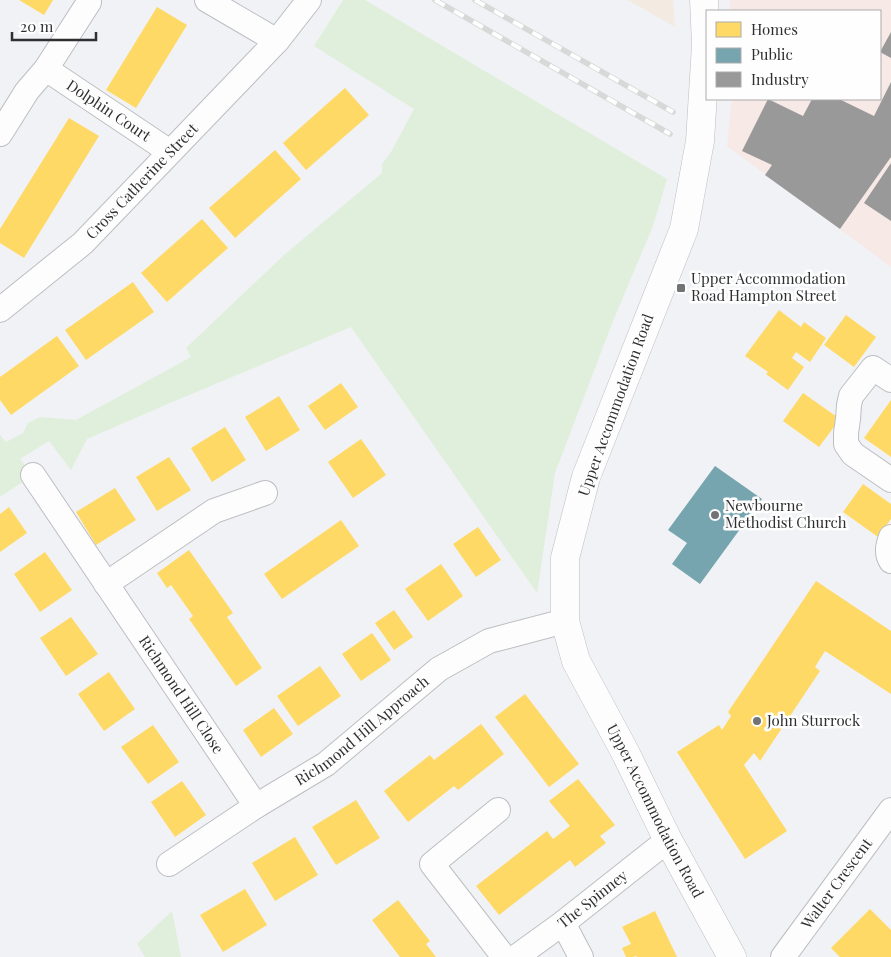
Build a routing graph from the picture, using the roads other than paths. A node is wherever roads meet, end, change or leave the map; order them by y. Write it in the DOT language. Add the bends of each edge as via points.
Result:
graph roads {
  1 [pos="207,0"];
  2 [pos="309,0"];
  3 [pos="704,0"];
  4 [pos="89,2"];
  5 [pos="277,41"];
  6 [pos="46,69"];
  7 [pos="0,134"];
  8 [pos="170,152"];
  9 [pos="0,310"];
  10 [pos="891,380"];
  11 [pos="33,476"];
  12 [pos="891,480"];
  13 [pos="265,493"];
  14 [pos="891,537"];
  15 [pos="891,561"];
  16 [pos="106,584"];
  17 [pos="565,621"];
  18 [pos="256,806"];
  19 [pos="498,810"];
  20 [pos="891,810"];
  21 [pos="668,840"];
  22 [pos="169,864"];
  23 [pos="563,923"];
  24 [pos="504,957"];
  25 [pos="516,957"];
  26 [pos="581,957"];
  27 [pos="732,957"];
  28 [pos="783,957"];
  1 -- 5 [label="street"];
  2 -- 5 [label="street, Cross Catherine Street"];
  3 -- 17 [label="street, Upper Accommodation Road" via="706,46 700,142 684,229 586,477 565,558"];
  4 -- 6 [label="street"];
  5 -- 8 [label="street, Cross Catherine Street"];
  6 -- 7 [label="street" via="27,91"];
  6 -- 8 [label="street, Dolphin Court"];
  8 -- 9 [label="street, Cross Catherine Street" via="83,243"];
  10 -- 12 [label="street" via="872,368 851,396 846,433 846,444 853,454"];
  11 -- 16 [label="street, Richmond Hill Close"];
  13 -- 16 [label="street" via="214,511"];
  14 -- 15 [label="street" via="888,548"];
  16 -- 18 [label="street, Richmond Hill Close"];
  17 -- 18 [label="street, Richmond Hill Approach" via="489,641 439,669 326,764"];
  17 -- 21 [label="street, Upper Accommodation Road" via="576,662"];
  18 -- 22 [label="street, Richmond Hill Approach"];
  19 -- 24 [label="street" via="432,864"];
  20 -- 28 [label="street, Walter Crescent"];
  21 -- 23 [label="street, The Spinney"];
  21 -- 27 [label="street, Upper Accommodation Road"];
  23 -- 25 [label="street, The Spinney"];
  23 -- 26 [label="street"];
}
